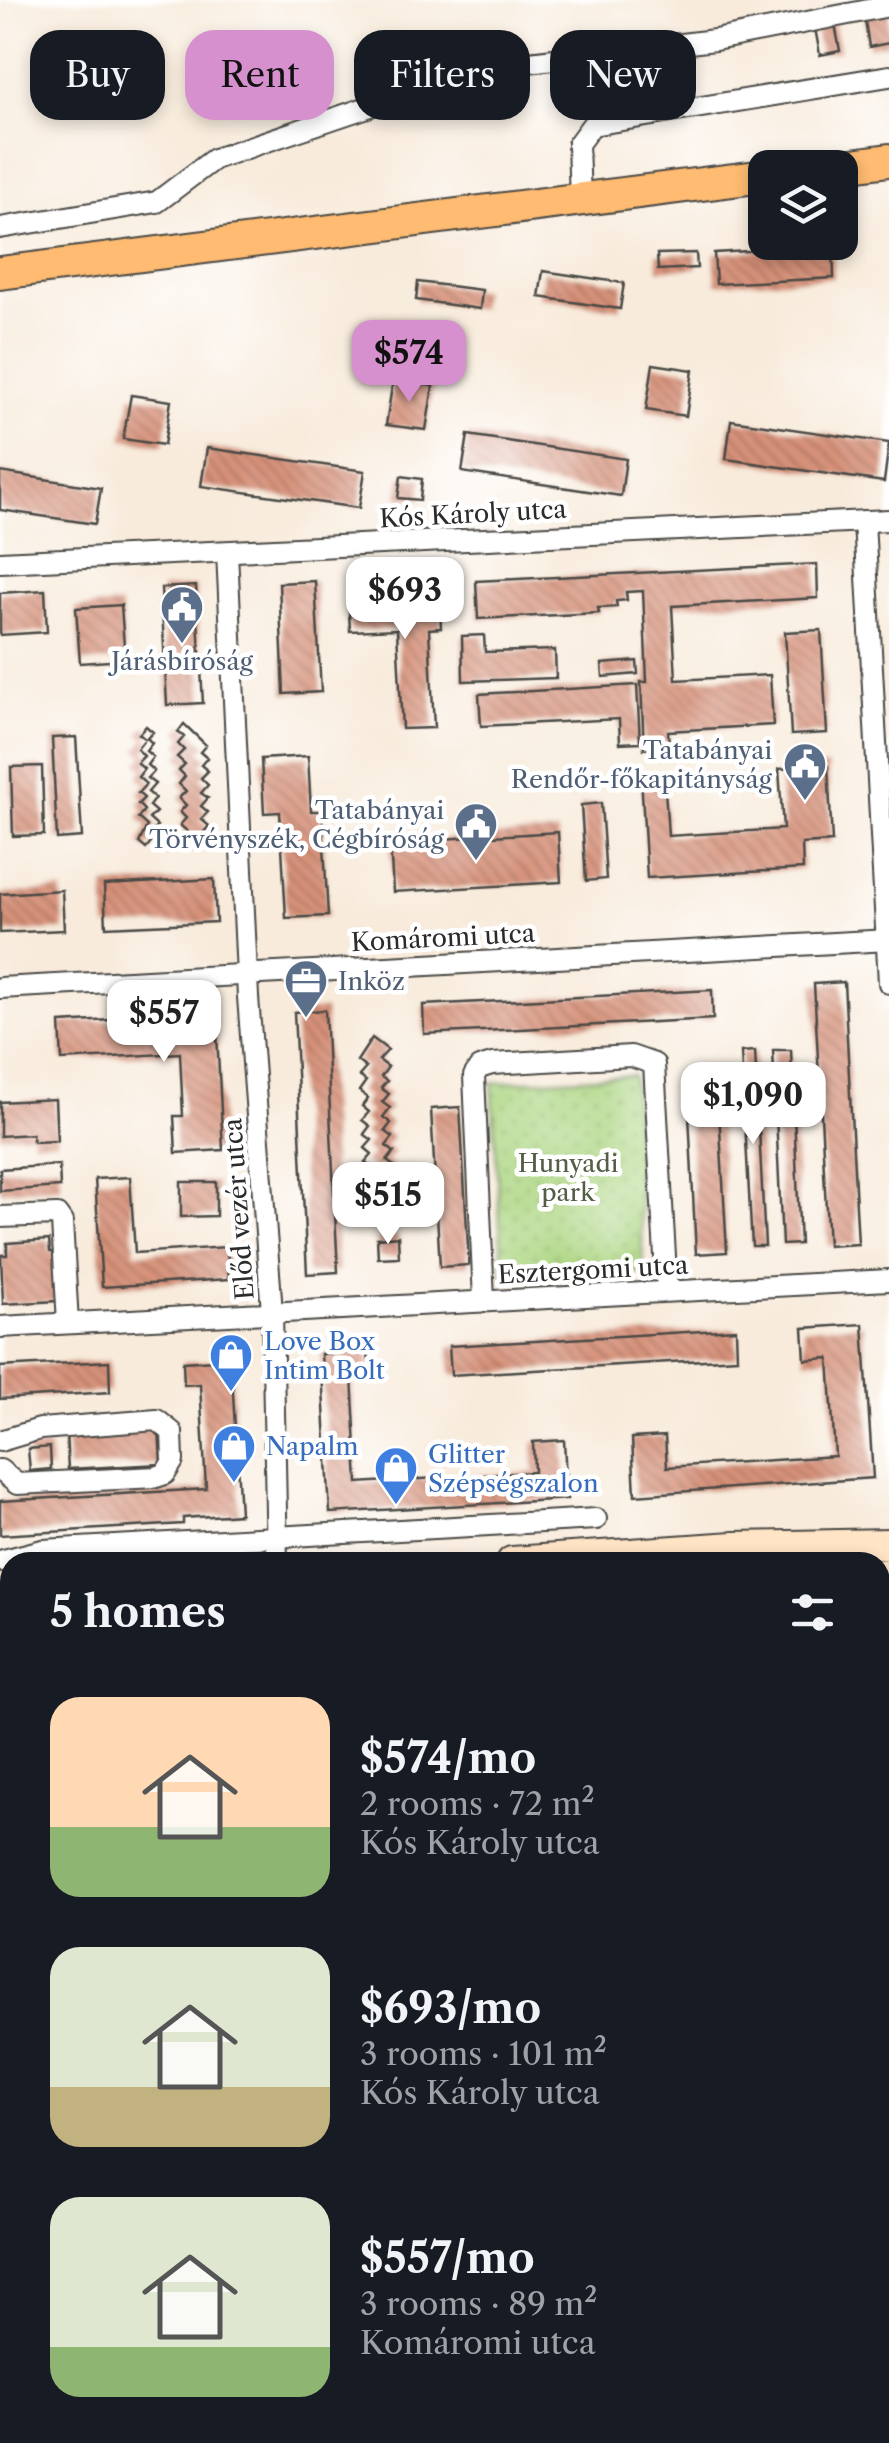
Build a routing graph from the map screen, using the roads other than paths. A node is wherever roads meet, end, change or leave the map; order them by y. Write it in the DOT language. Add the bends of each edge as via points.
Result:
graph roads {
  1 [pos="889,6"];
  2 [pos="889,76"];
  3 [pos="889,160"];
  4 [pos="858,164"];
  5 [pos="748,178"];
  6 [pos="580,200"];
  7 [pos="0,228"];
  8 [pos="0,272"];
  9 [pos="889,520"];
  10 [pos="864,521"];
  11 [pos="227,552"];
  12 [pos="0,562"];
  13 [pos="889,940"];
  14 [pos="248,973"];
  15 [pos="889,983"];
  16 [pos="0,988"];
  17 [pos="0,1216"];
  18 [pos="889,1280"];
  19 [pos="667,1292"];
  20 [pos="484,1301"];
  21 [pos="272,1312"];
  22 [pos="68,1323"];
  23 [pos="0,1327"];
  24 [pos="0,1441"];
  25 [pos="0,1470"];
  26 [pos="596,1520"];
  27 [pos="275,1540"];
  28 [pos="889,1544"];
  29 [pos="35,1552"];
  30 [pos="276,1552"];
  31 [pos="671,1552"];
  1 -- 7 [label="street" via="715,40 486,67 214,159 158,202"];
  2 -- 6 [label="street" via="592,125 578,144"];
  3 -- 4 [label="main road"];
  5 -- 6 [label="main road"];
  6 -- 8 [label="main road"];
  9 -- 10 [label="street, Kós Károly utca"];
  10 -- 11 [label="street, Kós Károly utca"];
  10 -- 13 [label="street"];
  11 -- 12 [label="street, Kós Károly utca"];
  11 -- 14 [label="street, Előd vezér utca"];
  13 -- 14 [label="street, Komáromi utca"];
  13 -- 15 [label="street"];
  14 -- 16 [label="street, Komáromi utca"];
  14 -- 21 [label="street, Előd vezér utca"];
  17 -- 22 [label="street" via="43,1214 62,1222"];
  18 -- 19 [label="street, Esztergomi utca"];
  19 -- 20 [label="street, Esztergomi utca"];
  19 -- 20 [label="street" via="654,1064 631,1056 492,1064 474,1076"];
  20 -- 21 [label="street, Esztergomi utca"];
  21 -- 22 [label="street, Esztergomi utca"];
  21 -- 27 [label="street, Előd vezér utca"];
  22 -- 23 [label="street, Esztergomi utca"];
  24 -- 25 [label="street" via="40,1429 158,1420 172,1432 173,1461 156,1476 17,1484"];
  26 -- 27 [label="street"];
  27 -- 29 [label="street"];
  27 -- 30 [label="street, Előd vezér utca"];
  28 -- 31 [label="main road"];
}
